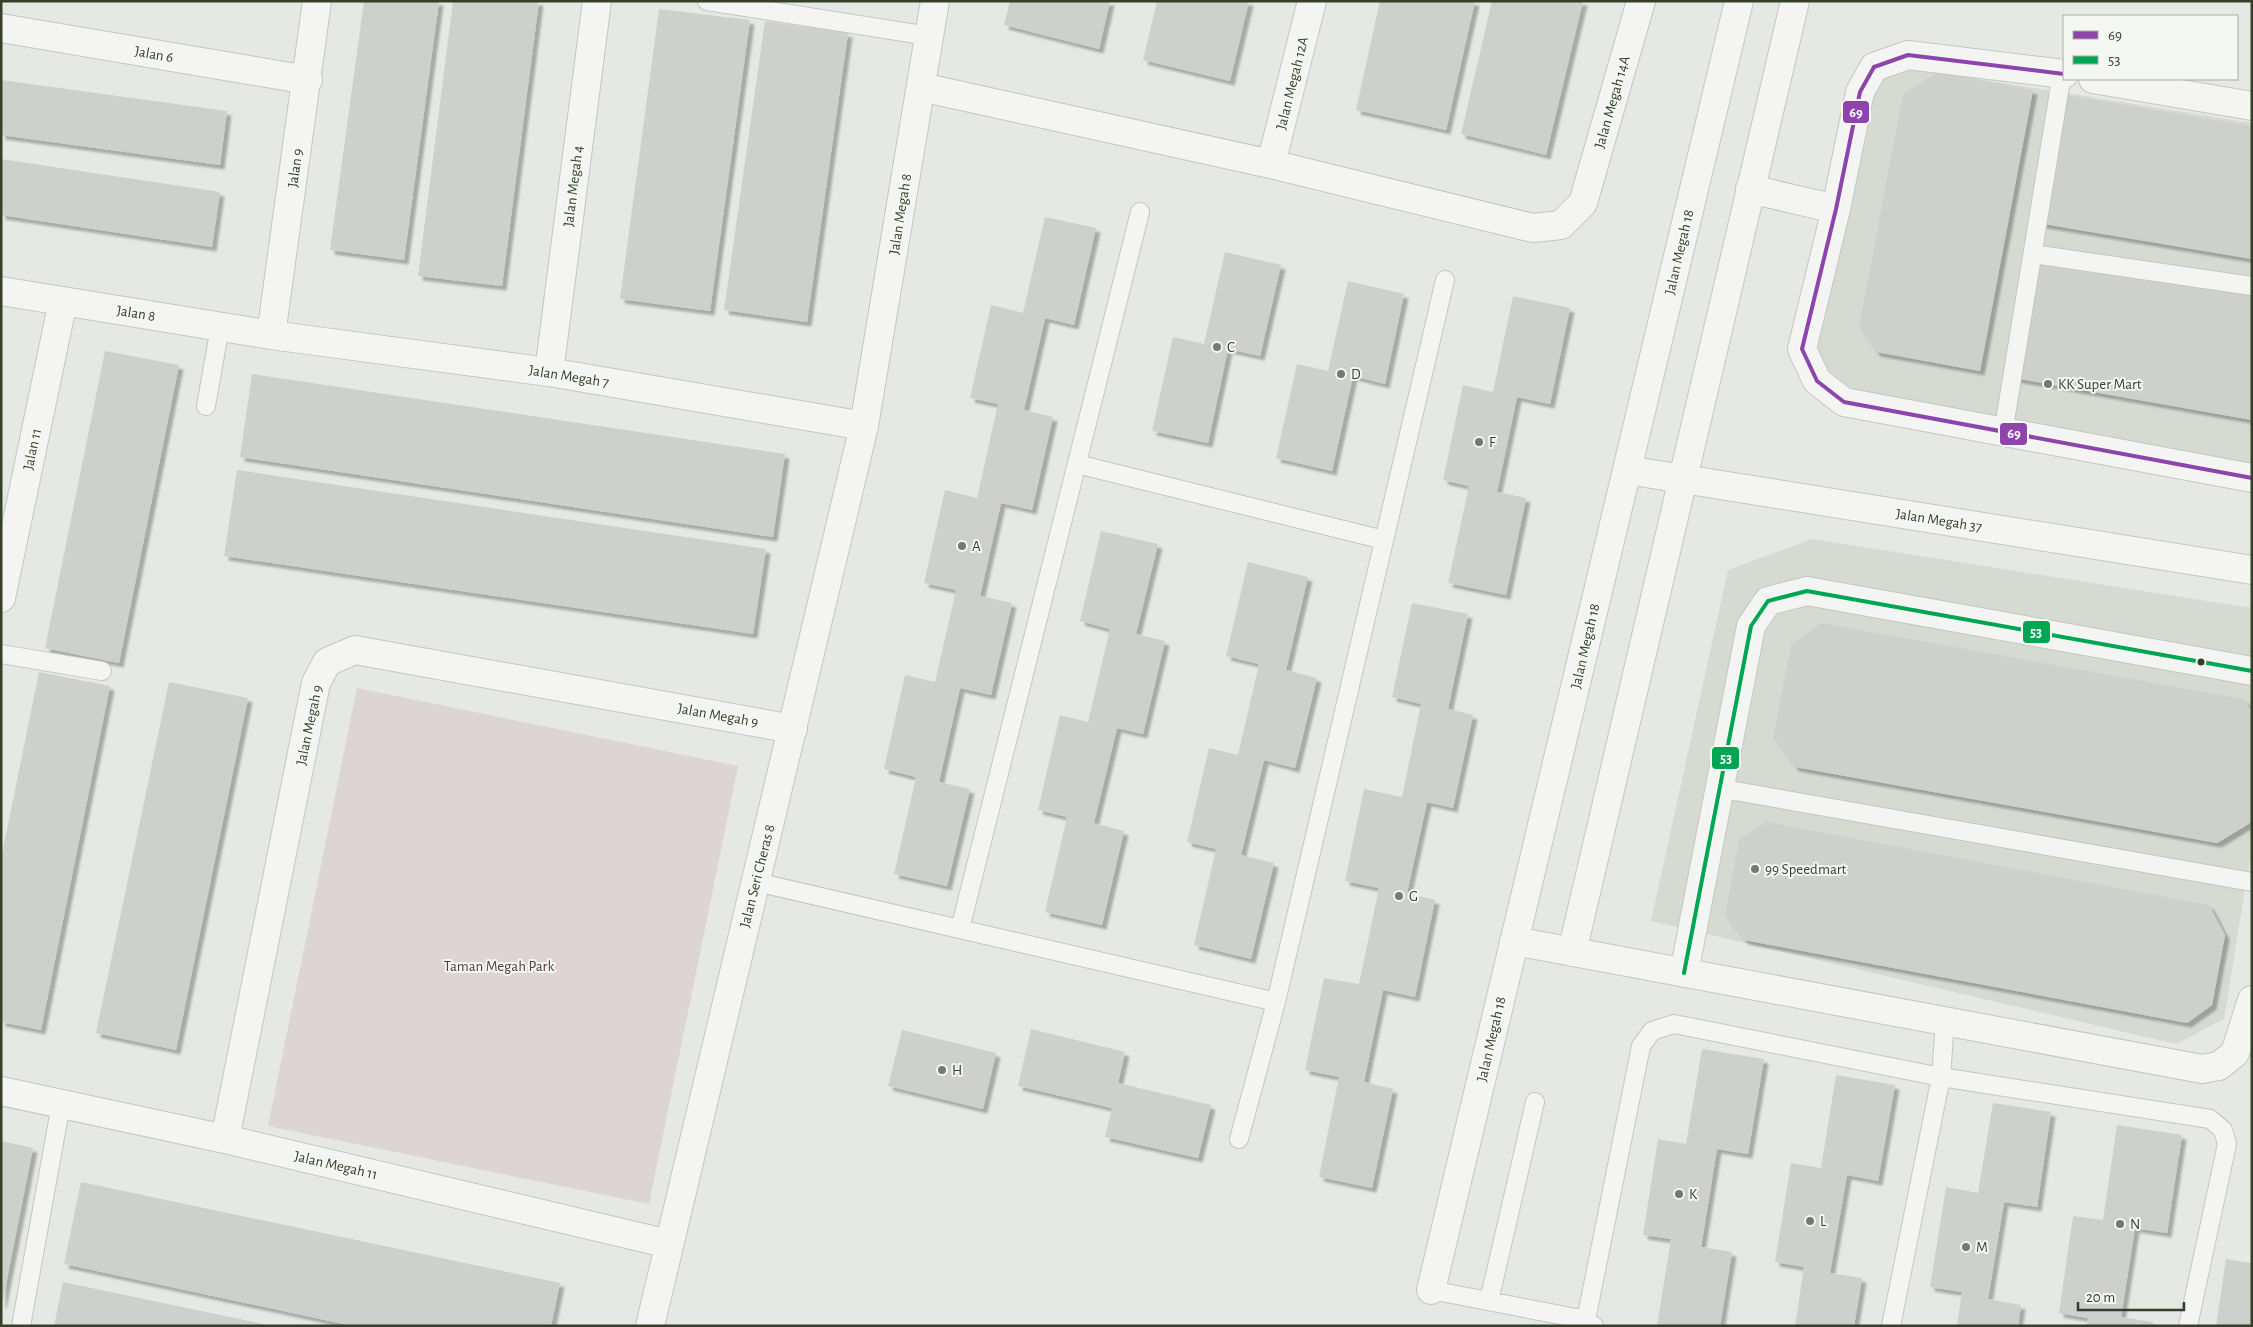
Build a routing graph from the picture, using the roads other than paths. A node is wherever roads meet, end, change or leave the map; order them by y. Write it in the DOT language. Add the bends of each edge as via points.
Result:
graph roads {
  1 [pos="318,1"];
  2 [pos="597,1"];
  3 [pos="707,1"];
  4 [pos="935,1"];
  5 [pos="1312,1"];
  6 [pos="1641,1"];
  7 [pos="1739,1"];
  8 [pos="1795,1"];
  9 [pos="1,28"];
  10 [pos="929,36"];
  11 [pos="2063,74"];
  12 [pos="308,80"];
  13 [pos="2099,80"];
  14 [pos="921,87"];
  15 [pos="2252,106"];
  16 [pos="1271,164"];
  17 [pos="1750,189"];
  18 [pos="1836,210"];
  19 [pos="1140,212"];
  20 [pos="2032,254"];
  21 [pos="1444,280"];
  22 [pos="2252,286"];
  23 [pos="1,291"];
  24 [pos="63,301"];
  25 [pos="220,327"];
  26 [pos="271,335"];
  27 [pos="549,372"];
  28 [pos="206,406"];
  29 [pos="864,426"];
  30 [pos="2004,433"];
  31 [pos="1077,464"];
  32 [pos="1627,470"];
  33 [pos="2252,478"];
  34 [pos="1683,479"];
  35 [pos="1384,540"];
  36 [pos="2252,570"];
  37 [pos="1,598"];
  38 [pos="1,654"];
  39 [pos="102,671"];
  40 [pos="2252,671"];
  41 [pos="793,729"];
  42 [pos="1718,788"];
  43 [pos="756,882"];
  44 [pos="2252,882"];
  45 [pos="960,929"];
  46 [pos="1514,941"];
  47 [pos="1572,952"];
  48 [pos="1684,973"];
  49 [pos="2252,1000"];
  50 [pos="1276,1002"];
  51 [pos="1945,1022"];
  52 [pos="1942,1077"];
  53 [pos="1,1092"];
  54 [pos="1535,1102"];
  55 [pos="61,1104"];
  56 [pos="225,1139"];
  57 [pos="1239,1139"];
  58 [pos="669,1244"];
  59 [pos="1431,1290"];
  60 [pos="1489,1301"];
  61 [pos="1590,1323"];
  62 [pos="21,1326"];
  63 [pos="650,1326"];
  64 [pos="1891,1326"];
  65 [pos="2188,1326"];
  1 -- 12 [label="street, Jalan 9"];
  2 -- 27 [label="street, Jalan Megah 4"];
  3 -- 10 [label="lane"];
  4 -- 10 [label="street, Jalan Megah 8"];
  5 -- 16 [label="street, Jalan Megah 12A"];
  6 -- 16 [label="street, Jalan Megah 14A" via="1583,204 1561,226 1533,228"];
  7 -- 32 [label="street, Jalan Megah 18"];
  8 -- 17 [label="street"];
  9 -- 12 [label="street, Jalan 6"];
  10 -- 14 [label="street, Jalan Megah 8"];
  11 -- 18 [label="street" via="1908,55 1874,67 1860,92"];
  11 -- 20 [label="lane"];
  12 -- 26 [label="street, Jalan 9"];
  13 -- 15 [label="street"];
  14 -- 16 [label="street"];
  14 -- 29 [label="street, Jalan Megah 8"];
  17 -- 18 [label="street"];
  17 -- 34 [label="street"];
  18 -- 30 [label="street" via="1802,349 1817,381 1844,402"];
  19 -- 31 [label="lane"];
  20 -- 22 [label="lane"];
  20 -- 30 [label="lane"];
  21 -- 35 [label="lane"];
  23 -- 24 [label="street, Jalan 8"];
  24 -- 25 [label="street, Jalan 8"];
  24 -- 37 [label="street, Jalan 11"];
  25 -- 26 [label="street, Jalan 8"];
  25 -- 28 [label="lane"];
  26 -- 27 [label="street, Jalan Megah 7"];
  27 -- 29 [label="street, Jalan Megah 7"];
  29 -- 41 [label="street, Jalan Seri Cheras 8"];
  30 -- 33 [label="street"];
  31 -- 35 [label="lane"];
  31 -- 45 [label="lane"];
  32 -- 34 [label="street, Jalan Megah 37"];
  32 -- 46 [label="street, Jalan Megah 18"];
  34 -- 36 [label="street, Jalan Megah 37"];
  34 -- 47 [label="street"];
  35 -- 50 [label="lane"];
  38 -- 39 [label="lane"];
  40 -- 42 [label="street" via="1807,591 1768,601 1751,626"];
  41 -- 43 [label="street, Jalan Seri Cheras 8"];
  41 -- 56 [label="street, Jalan Megah 9" via="355,650 327,662 316,683"];
  42 -- 44 [label="lane"];
  42 -- 48 [label="street"];
  43 -- 45 [label="lane"];
  43 -- 58 [label="street, Jalan Seri Cheras 8"];
  45 -- 50 [label="lane"];
  46 -- 47 [label="street"];
  46 -- 59 [label="street, Jalan Megah 18"];
  47 -- 48 [label="street"];
  48 -- 51 [label="street"];
  49 -- 51 [label="street" via="2234,1053 2219,1066 2202,1069"];
  50 -- 57 [label="lane"];
  51 -- 52 [label="lane"];
  52 -- 61 [label="lane" via="1674,1024 1652,1031 1641,1046"];
  52 -- 64 [label="lane"];
  52 -- 65 [label="lane" via="2210,1119 2223,1130 2228,1144"];
  53 -- 55 [label="street, Jalan Megah 11"];
  54 -- 60 [label="lane"];
  55 -- 56 [label="street, Jalan Megah 11"];
  55 -- 62 [label="lane"];
  56 -- 58 [label="street, Jalan Megah 11"];
  58 -- 63 [label="street, Jalan Seri Cheras 8"];
  59 -- 60 [label="lane"];
  60 -- 61 [label="lane"];
}
